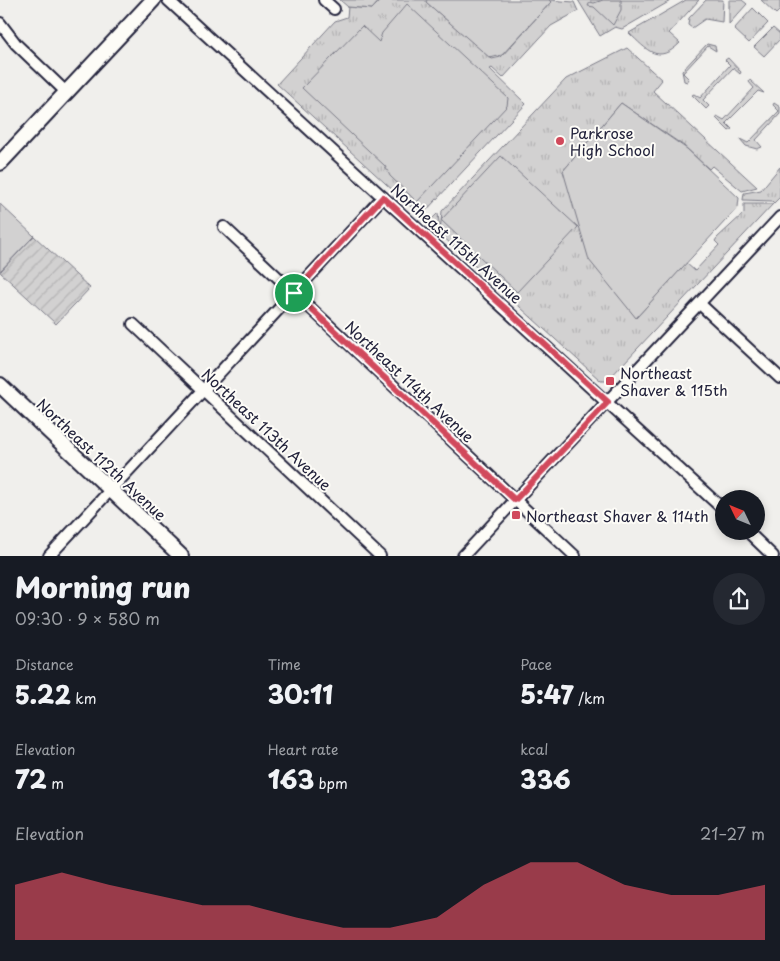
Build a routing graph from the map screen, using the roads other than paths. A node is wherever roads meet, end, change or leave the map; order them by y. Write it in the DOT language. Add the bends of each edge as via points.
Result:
graph roads {
  1 [pos="153,0"];
  2 [pos="168,0"];
  3 [pos="324,0"];
  4 [pos="334,9"];
  5 [pos="0,23"];
  6 [pos="66,92"];
  7 [pos="0,164"];
  8 [pos="383,197"];
  9 [pos="780,217"];
  10 [pos="224,227"];
  11 [pos="294,293"];
  12 [pos="700,304"];
  13 [pos="133,324"];
  14 [pos="780,378"];
  15 [pos="0,385"];
  16 [pos="203,390"];
  17 [pos="608,402"];
  18 [pos="110,489"];
  19 [pos="515,500"];
  20 [pos="715,502"];
  21 [pos="756,540"];
  22 [pos="49,556"];
  23 [pos="181,556"];
  24 [pos="380,556"];
  25 [pos="463,556"];
  26 [pos="575,556"];
  27 [pos="773,556"];
  1 -- 6 [label="street"];
  2 -- 8 [label="street, Northeast 115th Avenue"];
  3 -- 4 [label="street"];
  5 -- 6 [label="street" via="16,44"];
  6 -- 7 [label="street"];
  8 -- 11 [label="street"];
  8 -- 17 [label="street, Northeast 115th Avenue"];
  9 -- 12 [label="street"];
  10 -- 11 [label="street, Northeast 114th Avenue"];
  11 -- 16 [label="street"];
  11 -- 19 [label="street, Northeast 114th Avenue"];
  12 -- 14 [label="street"];
  12 -- 17 [label="street"];
  13 -- 16 [label="street, Northeast 113th Avenue"];
  15 -- 18 [label="street, Northeast 112th Avenue"];
  16 -- 18 [label="street"];
  16 -- 24 [label="street, Northeast 113th Avenue"];
  17 -- 19 [label="street"];
  17 -- 20 [label="street, Northeast 115th Avenue"];
  18 -- 22 [label="street"];
  18 -- 23 [label="street, Northeast 112th Avenue"];
  19 -- 25 [label="street"];
  19 -- 26 [label="street, Northeast 114th Avenue"];
  21 -- 27 [label="street"];
}
